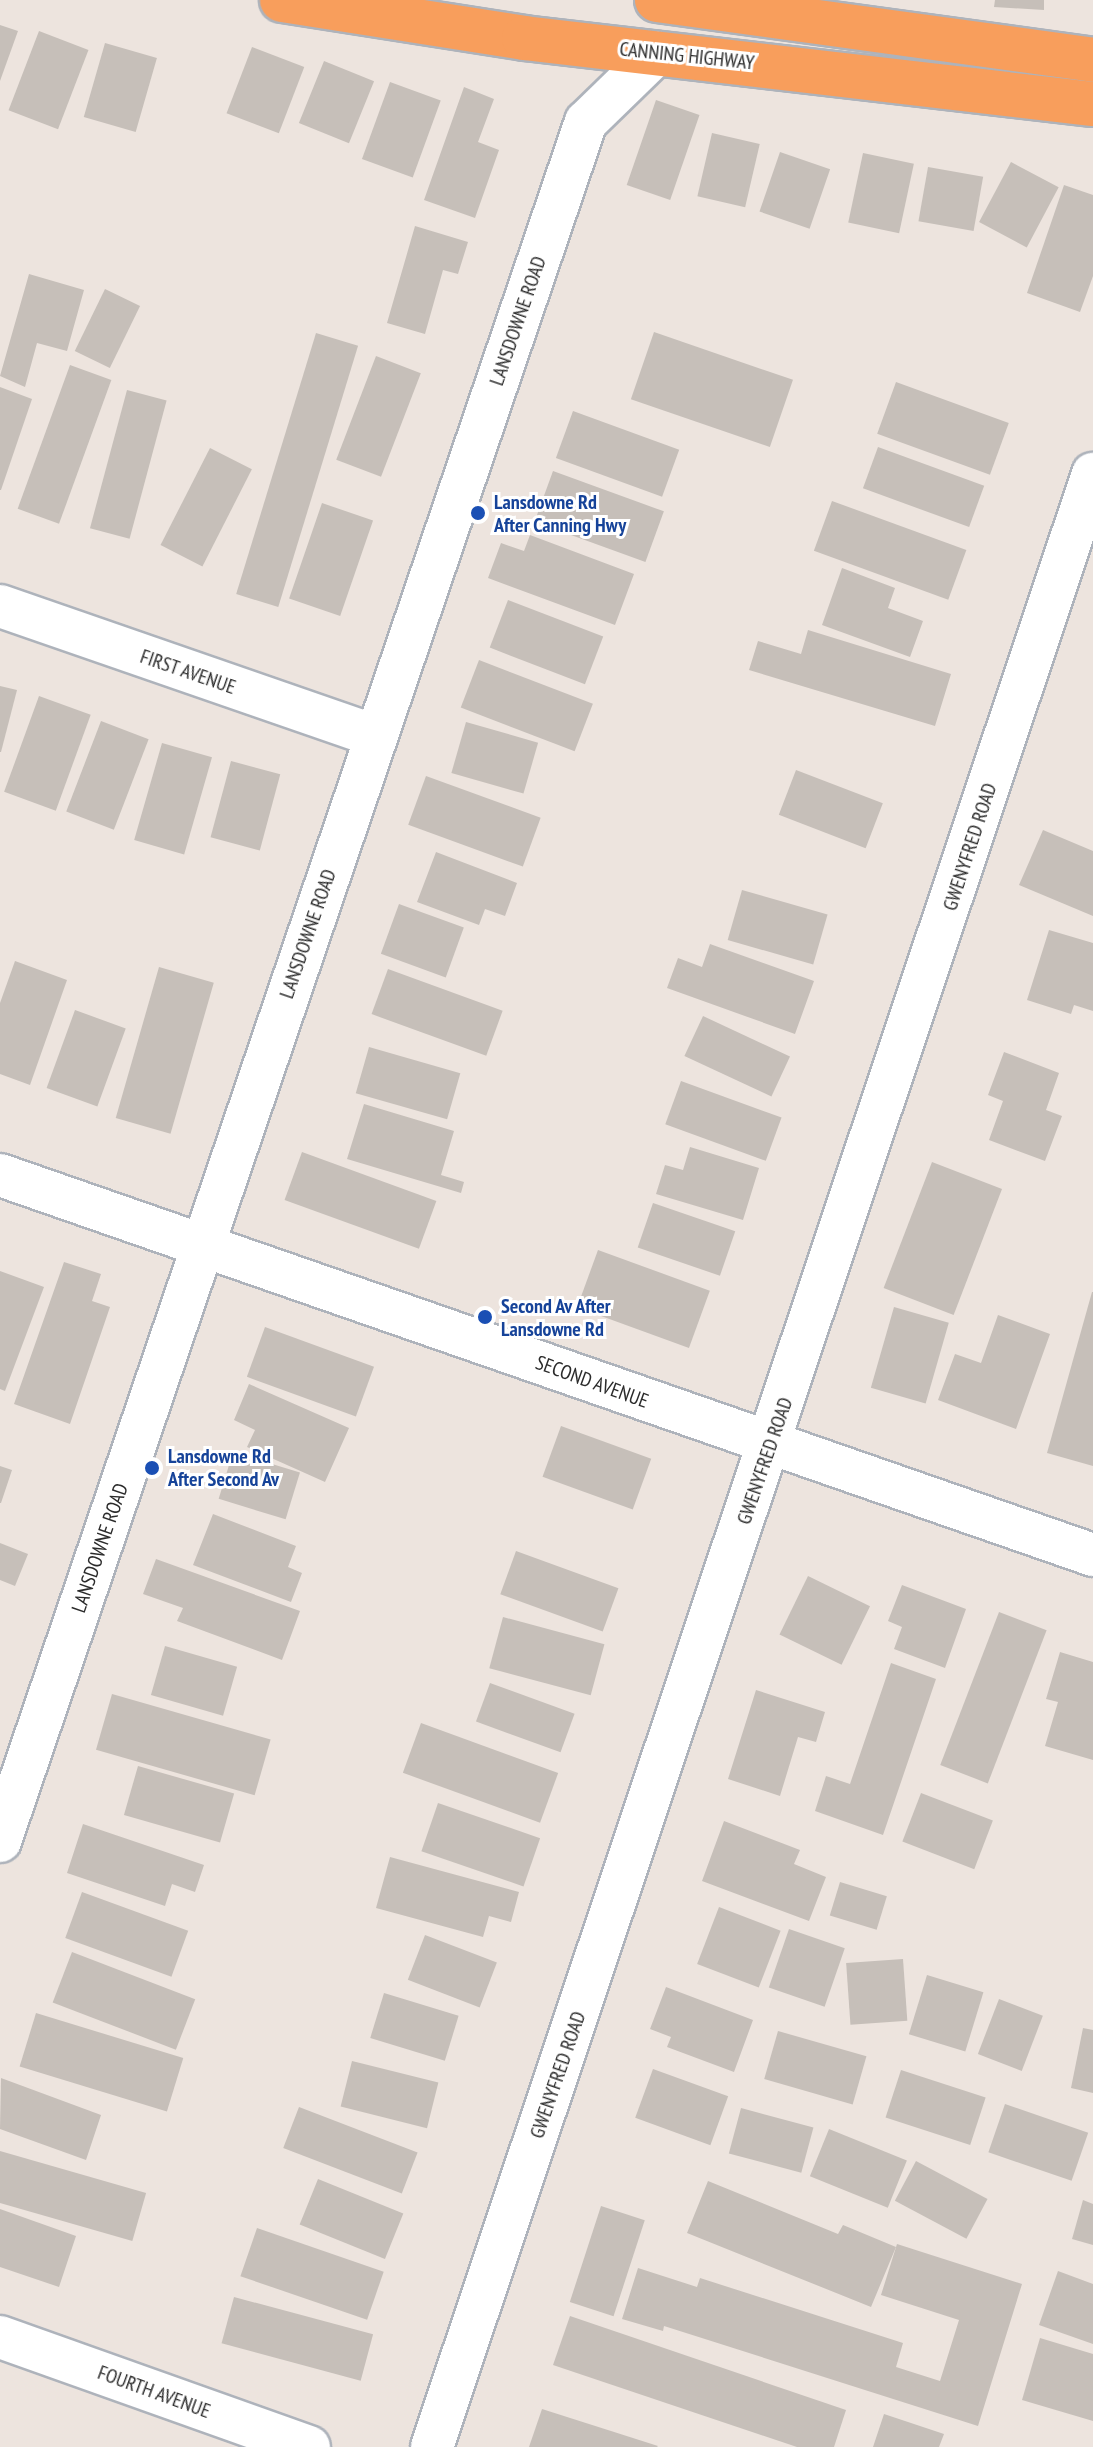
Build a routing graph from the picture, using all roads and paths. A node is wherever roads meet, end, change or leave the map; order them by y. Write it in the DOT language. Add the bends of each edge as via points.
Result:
graph roads {
  1 [pos="282,0"];
  2 [pos="657,0"];
  3 [pos="657,53"];
  4 [pos="1093,60"];
  5 [pos="1093,104"];
  6 [pos="1093,474"];
  7 [pos="0,606"];
  8 [pos="375,736"];
  9 [pos="0,1175"];
  10 [pos="203,1244"];
  11 [pos="770,1446"];
  12 [pos="1093,1555"];
  13 [pos="13,1757"];
  14 [pos="0,1841"];
  15 [pos="0,2337"];
  16 [pos="309,2447"];
  17 [pos="432,2447"];
  1 -- 3 [label="highway, CANNING HIGHWAY"];
  2 -- 4 [label="highway"];
  3 -- 5 [label="highway, CANNING HIGHWAY"];
  3 -- 8 [label="street, LANSDOWNE ROAD" via="586,122"];
  6 -- 11 [label="street, GWENYFRED ROAD"];
  7 -- 8 [label="street, FIRST AVENUE"];
  8 -- 10 [label="street, LANSDOWNE ROAD"];
  9 -- 10 [label="street, SECOND AVENUE"];
  10 -- 11 [label="street, SECOND AVENUE"];
  10 -- 13 [label="street, LANSDOWNE ROAD"];
  11 -- 12 [label="street, SECOND AVENUE"];
  11 -- 17 [label="street, GWENYFRED ROAD"];
  13 -- 14 [label="street, LANSDOWNE ROAD"];
  15 -- 16 [label="street, FOURTH AVENUE"];
}
